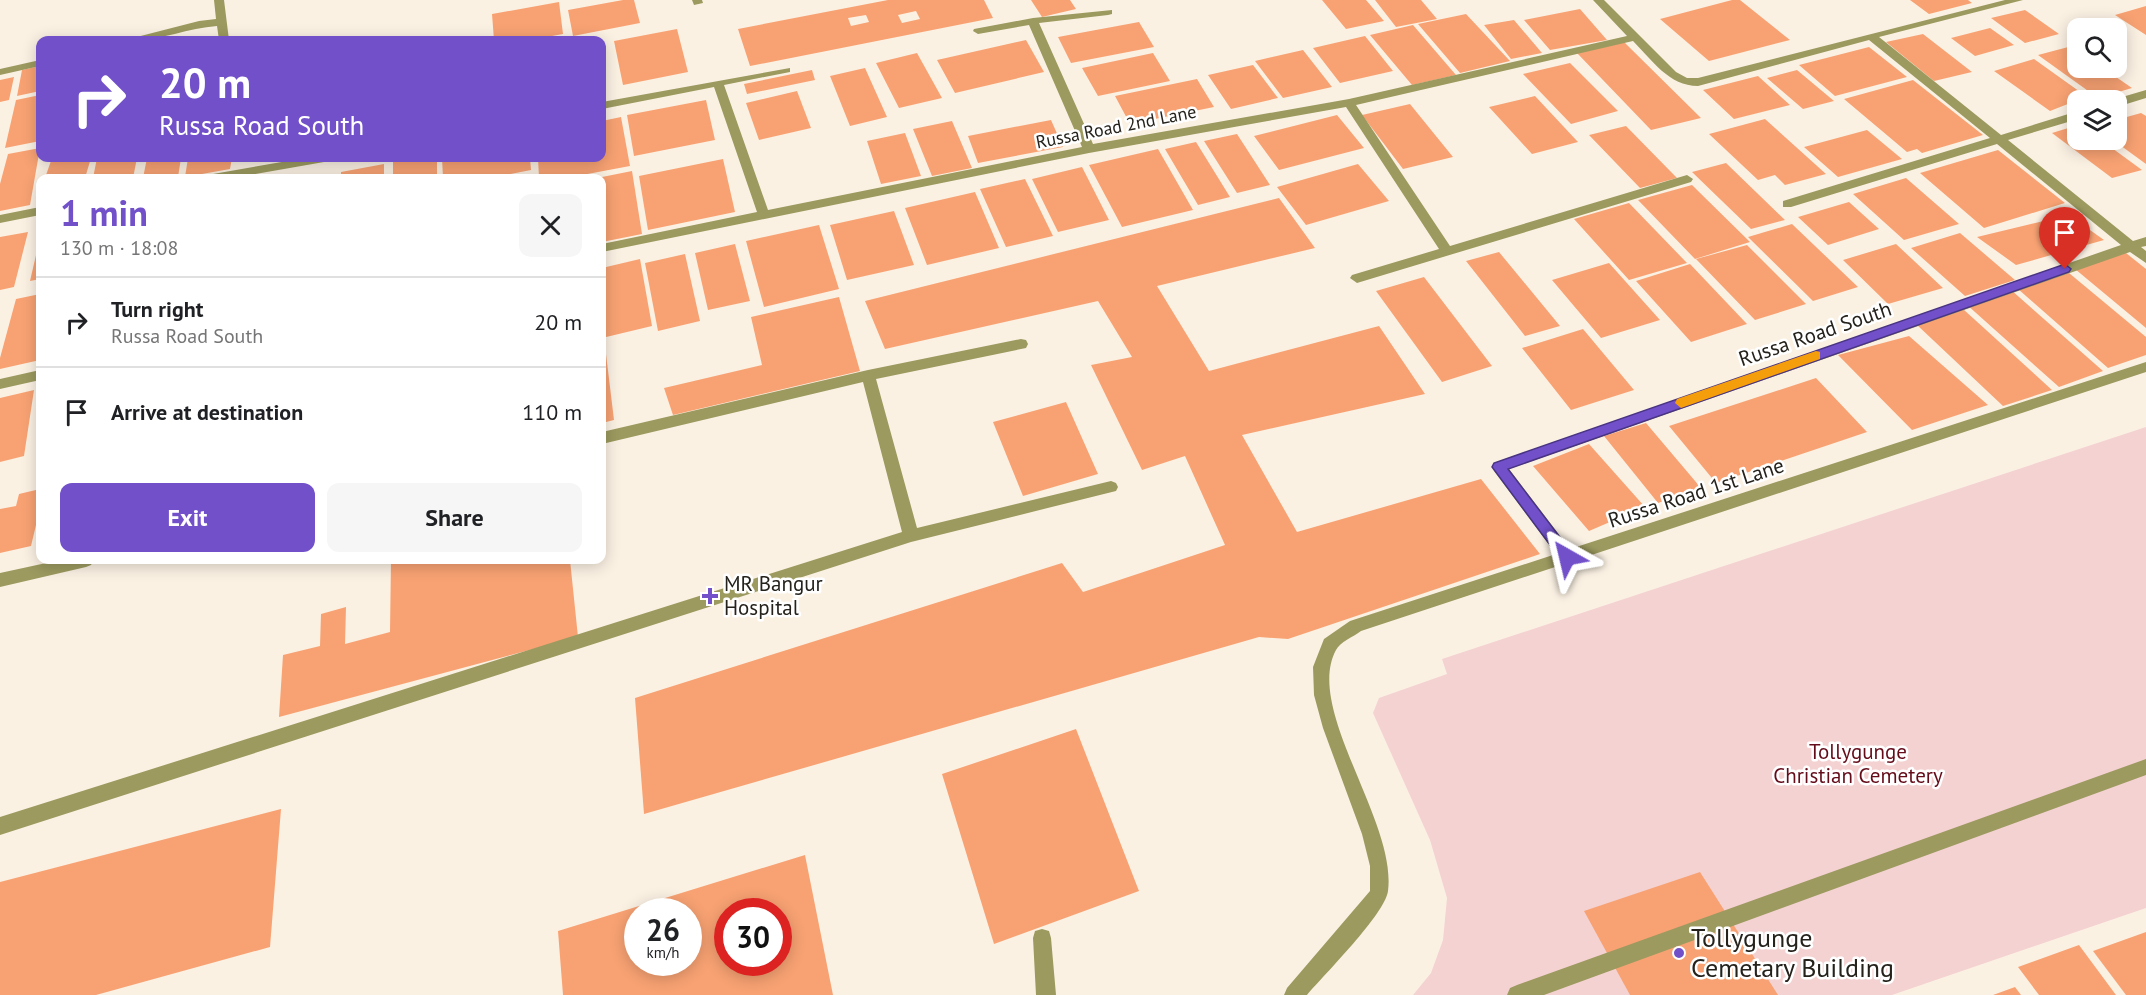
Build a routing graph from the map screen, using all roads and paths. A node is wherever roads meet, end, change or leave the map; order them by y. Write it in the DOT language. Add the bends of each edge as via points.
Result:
graph roads {
  1 [pos="219,0"];
  2 [pos="1598,0"];
  3 [pos="2018,0"];
  4 [pos="1108,12"];
  5 [pos="1033,21"];
  6 [pos="221,22"];
  7 [pos="978,31"];
  8 [pos="147,36"];
  9 [pos="223,36"];
  10 [pos="1871,36"];
  11 [pos="1636,37"];
  12 [pos="36,64"];
  13 [pos="786,70"];
  14 [pos="0,72"];
  15 [pos="718,83"];
  16 [pos="2146,94"];
  17 [pos="2127,100"];
  18 [pos="1349,103"];
  19 [pos="606,104"];
  20 [pos="2067,117"];
  21 [pos="2000,138"];
  22 [pos="1089,149"];
  23 [pos="302,162"];
  24 [pos="235,174"];
  25 [pos="1687,180"];
  26 [pos="1787,204"];
  27 [pos="36,212"];
  28 [pos="764,215"];
  29 [pos="0,219"];
  30 [pos="2146,241"];
  31 [pos="2131,245"];
  32 [pos="606,247"];
  33 [pos="1447,251"];
  34 [pos="2146,258"];
  35 [pos="1357,278"];
  36 [pos="1021,344"];
  37 [pos="2146,367"];
  38 [pos="868,375"];
  39 [pos="36,376"];
  40 [pos="0,384"];
  41 [pos="606,437"];
  42 [pos="1111,487"];
  43 [pos="911,536"];
  44 [pos="1567,557"];
  45 [pos="69,564"];
  46 [pos="0,580"];
  47 [pos="2146,767"];
  48 [pos="0,826"];
  49 [pos="1042,938"];
  50 [pos="1046,995"];
  51 [pos="1294,995"];
  52 [pos="1517,995"];
  1 -- 6 [label="street"];
  2 -- 11 [label="street"];
  3 -- 10 [label="street"];
  4 -- 5 [label="street"];
  5 -- 7 [label="street"];
  5 -- 22 [label="street"];
  6 -- 8 [label="street"];
  6 -- 9 [label="street"];
  10 -- 11 [label="street" via="1698,82 1685,82 1672,74"];
  10 -- 21 [label="street"];
  11 -- 18 [label="street, Russa Road 2nd Lane"];
  12 -- 14 [label="street"];
  13 -- 15 [label="street"];
  15 -- 19 [label="street"];
  15 -- 28 [label="street"];
  16 -- 17 [label="street"];
  18 -- 22 [label="street, Russa Road 2nd Lane"];
  18 -- 33 [label="street"];
  20 -- 21 [label="street"];
  21 -- 26 [label="street"];
  21 -- 31 [label="street"];
  22 -- 28 [label="street, Russa Road 2nd Lane"];
  23 -- 24 [label="street"];
  25 -- 33 [label="street"];
  27 -- 29 [label="street"];
  28 -- 32 [label="street, Russa Road 2nd Lane"];
  30 -- 31 [label="street, Russa Road South"];
  31 -- 34 [label="street"];
  31 -- 44 [label="street, Russa Road South" via="1499,467"];
  33 -- 35 [label="street"];
  36 -- 38 [label="street"];
  37 -- 44 [label="street, Russa Road 1st Lane"];
  38 -- 41 [label="street"];
  38 -- 43 [label="street"];
  39 -- 40 [label="street"];
  42 -- 43 [label="street"];
  43 -- 48 [label="street"];
  44 -- 51 [label="street, Russa Road 1st Lane" via="1356,626 1330,644 1320,670 1323,701 1381,864 1379,896"];
  45 -- 46 [label="street"];
  47 -- 52 [label="street"];
  49 -- 50 [label="street"];
}
